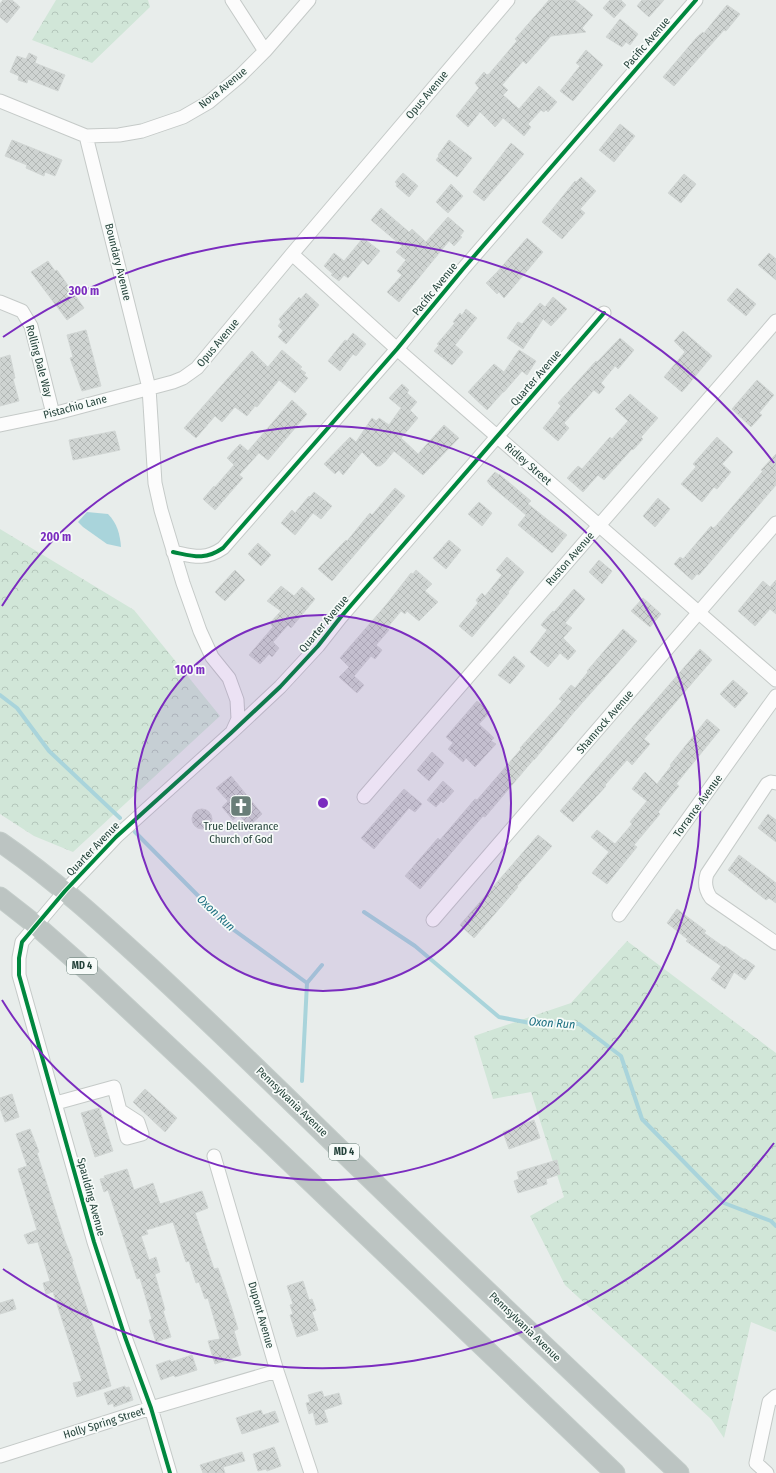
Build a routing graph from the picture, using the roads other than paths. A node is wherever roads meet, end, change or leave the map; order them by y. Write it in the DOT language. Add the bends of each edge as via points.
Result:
graph roads {
  1 [pos="232,0"];
  2 [pos="309,0"];
  3 [pos="508,0"];
  4 [pos="696,0"];
  5 [pos="265,51"];
  6 [pos="0,101"];
  7 [pos="86,136"];
  8 [pos="292,254"];
  9 [pos="0,302"];
  10 [pos="604,313"];
  11 [pos="776,321"];
  12 [pos="397,349"];
  13 [pos="149,388"];
  14 [pos="53,414"];
  15 [pos="0,425"];
  16 [pos="498,437"];
  17 [pos="776,523"];
  18 [pos="600,526"];
  19 [pos="173,552"];
  20 [pos="698,613"];
  21 [pos="776,680"];
  22 [pos="776,696"];
  23 [pos="231,733"];
  24 [pos="776,783"];
  25 [pos="364,797"];
  26 [pos="0,842"];
  27 [pos="65,891"];
  28 [pos="0,897"];
  29 [pos="619,915"];
  30 [pos="433,920"];
  31 [pos="36,926"];
  32 [pos="776,943"];
  33 [pos="56,1103"];
  34 [pos="120,1111"];
  35 [pos="214,1156"];
  36 [pos="277,1372"];
  37 [pos="776,1396"];
  38 [pos="151,1408"];
  39 [pos="0,1456"];
  40 [pos="170,1473"];
  41 [pos="311,1473"];
  42 [pos="615,1473"];
  43 [pos="679,1473"];
  44 [pos="767,1473"];
  1 -- 5 [label="street"];
  2 -- 5 [label="street, Nova Avenue"];
  3 -- 8 [label="street, Opus Avenue"];
  4 -- 12 [label="street, Pacific Avenue"];
  5 -- 7 [label="street, Nova Avenue" via="209,102 183,117 142,131"];
  6 -- 7 [label="street, Nova Avenue"];
  7 -- 13 [label="street, Boundary Avenue"];
  8 -- 12 [label="street, Ridley Street"];
  8 -- 13 [label="street, Opus Avenue" via="197,368 174,382"];
  9 -- 14 [label="street, Rolling Dale Way" via="22,311 31,326"];
  10 -- 16 [label="street, Quarter Avenue"];
  11 -- 18 [label="street, Ruston Avenue"];
  12 -- 16 [label="street, Ridley Street"];
  12 -- 19 [label="street, Pacific Avenue" via="223,548 200,558"];
  13 -- 14 [label="street, Pistachio Lane"];
  13 -- 19 [label="street" via="155,483"];
  14 -- 15 [label="street, Pistachio Lane"];
  16 -- 18 [label="street, Ridley Street"];
  16 -- 23 [label="street, Quarter Avenue" via="318,646 280,687"];
  17 -- 20 [label="street, Shamrock Avenue"];
  18 -- 20 [label="street, Ridley Street"];
  18 -- 25 [label="street, Ruston Avenue"];
  19 -- 23 [label="street" via="200,631 212,657 228,678 237,700 238,718"];
  20 -- 21 [label="street, Ridley Street"];
  20 -- 30 [label="street, Shamrock Avenue"];
  22 -- 29 [label="street, Torrance Avenue"];
  23 -- 27 [label="street, Quarter Avenue" via="116,837"];
  24 -- 32 [label="street" via="767,784 707,874 706,880 711,898"];
  26 -- 27 [label="highway, Pennsylvania Avenue / MD 4" via="33,864"];
  27 -- 31 [label="street, Quarter Avenue"];
  27 -- 43 [label="highway, Pennsylvania Avenue / MD 4" via="287,1097 410,1218"];
  28 -- 31 [label="highway, MD 4"];
  31 -- 33 [label="street, Spaulding Avenue" via="22,942 19,975"];
  31 -- 42 [label="highway, MD 4" via="201,1077"];
  33 -- 34 [label="street" via="114,1087"];
  33 -- 38 [label="street, Spaulding Avenue" via="94,1242"];
  35 -- 36 [label="street, Dupont Avenue"];
  36 -- 38 [label="street, Holly Spring Street"];
  36 -- 41 [label="street, Dupont Avenue"];
  37 -- 44 [label="street" via="769,1402 756,1463"];
  38 -- 39 [label="street, Holly Spring Street"];
  38 -- 40 [label="street, Spaulding Avenue"];
}
